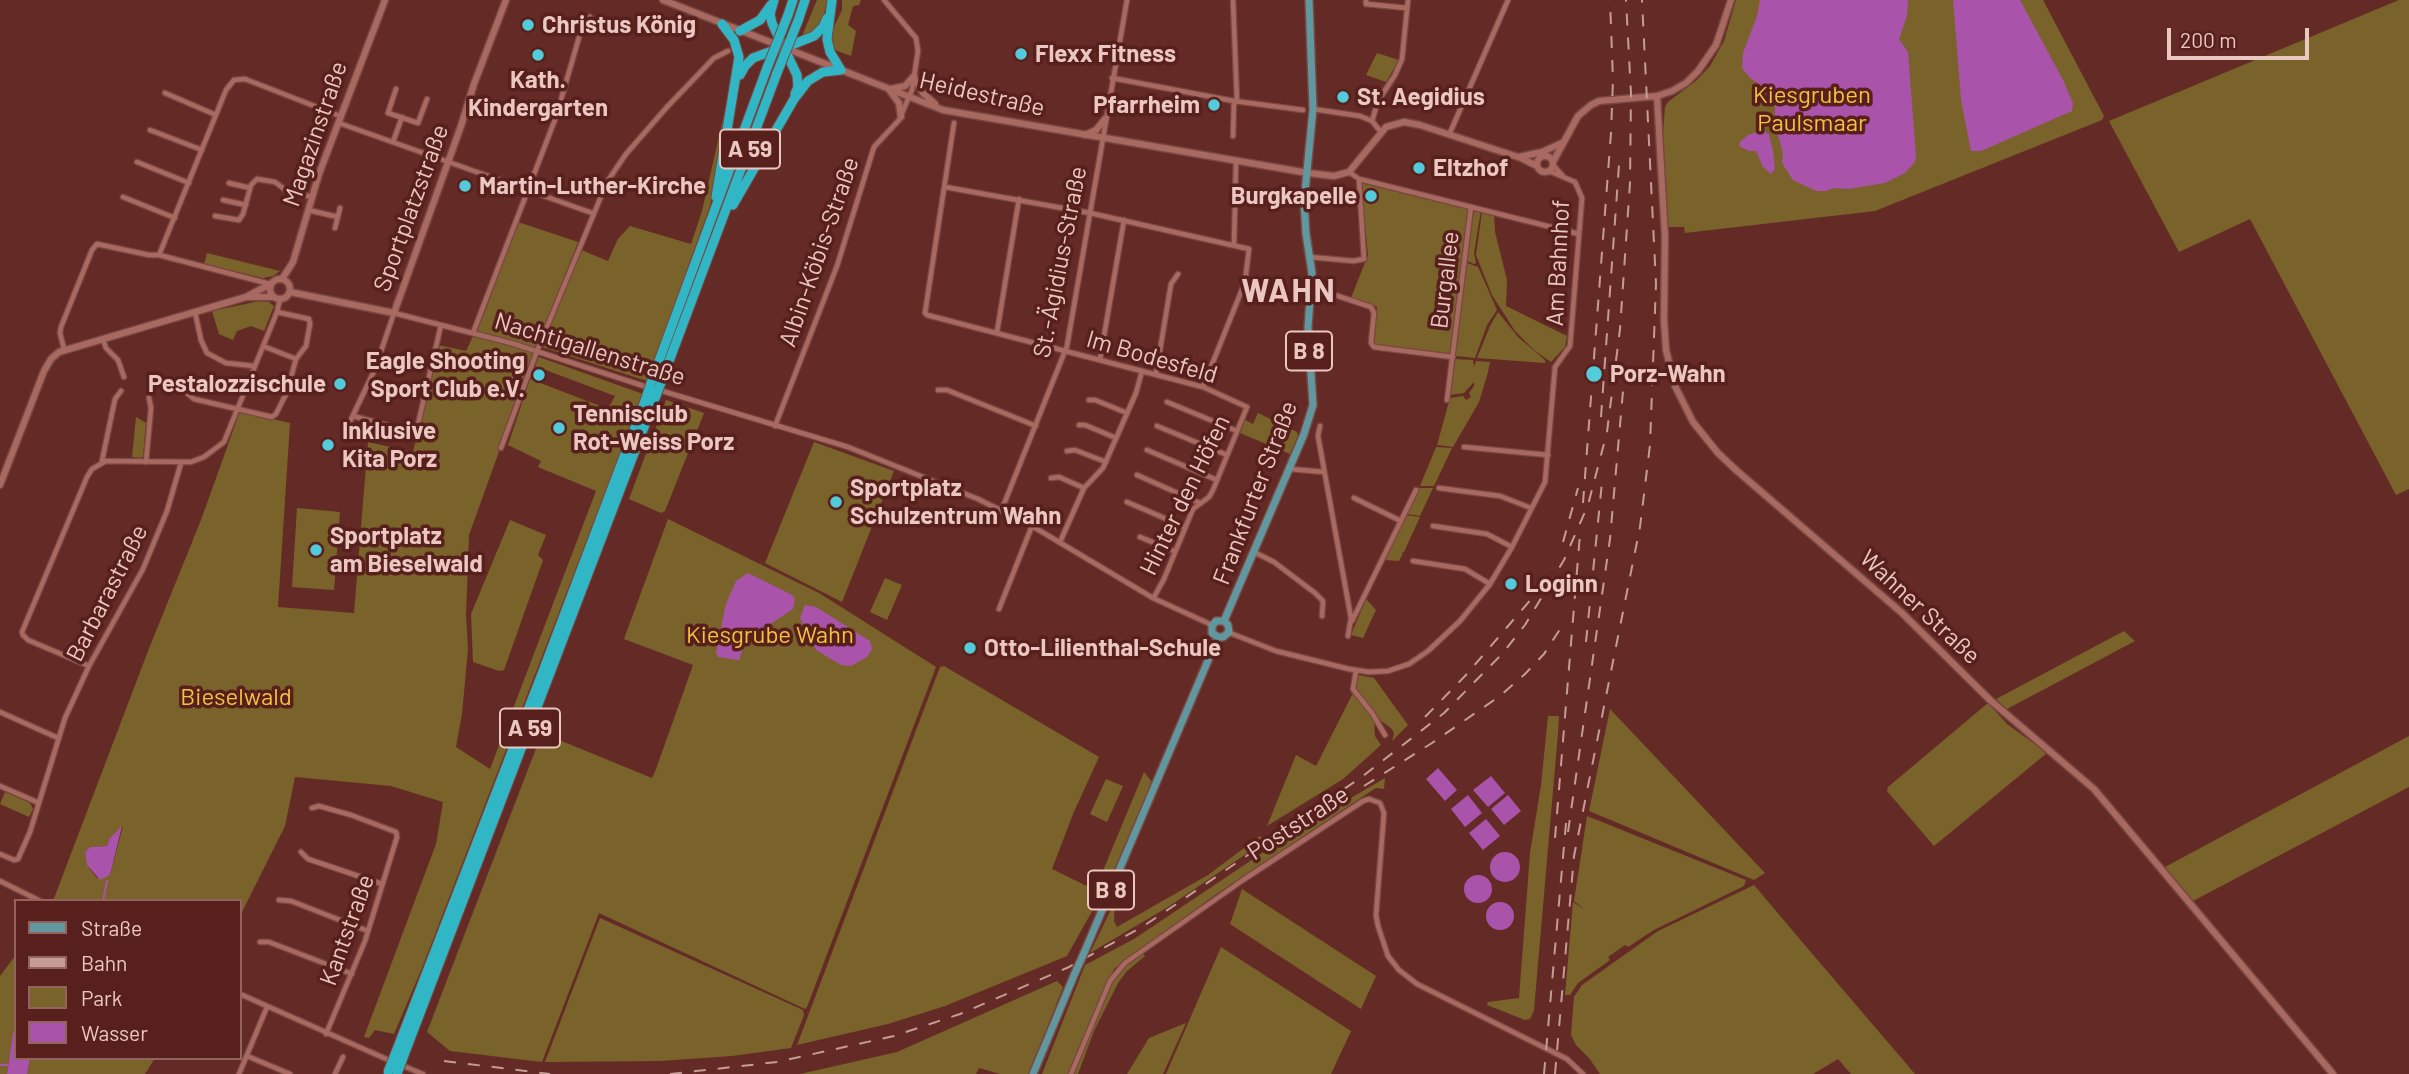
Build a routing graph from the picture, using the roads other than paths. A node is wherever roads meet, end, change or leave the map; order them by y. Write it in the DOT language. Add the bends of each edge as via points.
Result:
graph roads {
  1 [pos="385,0"];
  2 [pos="506,0"];
  3 [pos="663,0"];
  4 [pos="774,0"];
  5 [pos="793,0"];
  6 [pos="805,0"];
  7 [pos="832,0"];
  8 [pos="884,0"];
  9 [pos="1127,0"];
  10 [pos="1233,0"];
  11 [pos="1309,0"];
  12 [pos="1367,0"];
  13 [pos="1408,0"];
  14 [pos="1508,0"];
  15 [pos="1731,0"];
  16 [pos="1407,8"];
  17 [pos="830,11"];
  18 [pos="590,18"];
  19 [pos="722,24"];
  20 [pos="740,31"];
  21 [pos="783,48"];
  22 [pos="728,51"];
  23 [pos="841,70"];
  24 [pos="914,76"];
  25 [pos="1112,78"];
  26 [pos="737,80"];
  27 [pos="396,89"];
  28 [pos="889,89"];
  29 [pos="165,93"];
  30 [pos="1657,96"];
  31 [pos="910,98"];
  32 [pos="427,99"];
  33 [pos="794,99"];
  34 [pos="1235,101"];
  35 [pos="1313,109"];
  36 [pos="943,110"];
  37 [pos="1303,110"];
  38 [pos="216,115"];
  39 [pos="402,117"];
  40 [pos="901,117"];
  41 [pos="340,120"];
  42 [pos="1105,120"];
  43 [pos="1372,121"];
  44 [pos="954,123"];
  45 [pos="150,130"];
  46 [pos="1381,132"];
  47 [pos="1084,135"];
  48 [pos="1449,135"];
  49 [pos="1233,136"];
  50 [pos="1102,138"];
  51 [pos="393,142"];
  52 [pos="1564,144"];
  53 [pos="202,150"];
  54 [pos="1519,157"];
  55 [pos="1236,160"];
  56 [pos="1541,160"];
  57 [pos="448,161"];
  58 [pos="137,162"];
  59 [pos="1551,166"];
  60 [pos="1349,172"];
  61 [pos="1308,173"];
  62 [pos="1359,179"];
  63 [pos="189,183"];
  64 [pos="229,183"];
  65 [pos="945,187"];
  66 [pos="250,188"];
  67 [pos="529,190"];
  68 [pos="122,197"];
  69 [pos="312,197"];
  70 [pos="1018,199"];
  71 [pos="223,200"];
  72 [pos="246,205"];
  73 [pos="1471,207"];
  74 [pos="340,208"];
  75 [pos="309,210"];
  76 [pos="1090,213"];
  77 [pos="592,214"];
  78 [pos="215,216"];
  79 [pos="338,217"];
  80 [pos="174,218"];
  81 [pos="1124,220"];
  82 [pos="721,224"];
  83 [pos="335,228"];
  84 [pos="1579,234"];
  85 [pos="1234,245"];
  86 [pos="701,248"];
  87 [pos="159,255"];
  88 [pos="1310,257"];
  89 [pos="1178,274"];
  90 [pos="282,279"];
  91 [pos="272,283"];
  92 [pos="1311,287"];
  93 [pos="290,292"];
  94 [pos="246,297"];
  95 [pos="277,298"];
  96 [pos="195,311"];
  97 [pos="277,312"];
  98 [pos="394,313"];
  99 [pos="441,325"];
  100 [pos="473,332"];
  101 [pos="996,332"];
  102 [pos="103,338"];
  103 [pos="263,346"];
  104 [pos="64,349"];
  105 [pos="1065,350"];
  106 [pos="537,351"];
  107 [pos="1453,357"];
  108 [pos="296,359"];
  109 [pos="1100,359"];
  110 [pos="254,366"];
  111 [pos="1142,371"];
  112 [pos="1156,374"];
  113 [pos="124,377"];
  114 [pos="658,378"];
  115 [pos="1203,387"];
  116 [pos="938,390"];
  117 [pos="121,391"];
  118 [pos="186,393"];
  119 [pos="149,398"];
  120 [pos="1089,400"];
  121 [pos="1447,400"];
  122 [pos="1167,402"];
  123 [pos="1247,407"];
  124 [pos="238,409"];
  125 [pos="1127,413"];
  126 [pos="353,416"];
  127 [pos="1079,425"];
  128 [pos="775,426"];
  129 [pos="1036,426"];
  130 [pos="1157,426"];
  131 [pos="1321,426"];
  132 [pos="347,428"];
  133 [pos="1237,431"];
  134 [pos="1116,438"];
  135 [pos="1464,447"];
  136 [pos="501,448"];
  137 [pos="1147,450"];
  138 [pos="1067,451"];
  139 [pos="1227,455"];
  140 [pos="1548,455"];
  141 [pos="102,462"];
  142 [pos="146,462"];
  143 [pos="181,463"];
  144 [pos="1106,463"];
  145 [pos="1290,469"];
  146 [pos="1324,472"];
  147 [pos="1137,475"];
  148 [pos="1051,478"];
  149 [pos="1217,480"];
  150 [pos="0,485"];
  151 [pos="1084,488"];
  152 [pos="1439,488"];
  153 [pos="1416,491"];
  154 [pos="1354,498"];
  155 [pos="1127,502"];
  156 [pos="1200,503"];
  157 [pos="1531,508"];
  158 [pos="1002,509"];
  159 [pos="1401,521"];
  160 [pos="1032,526"];
  161 [pos="1433,526"];
  162 [pos="1185,527"];
  163 [pos="1140,537"];
  164 [pos="1060,542"];
  165 [pos="1512,547"];
  166 [pos="1174,551"];
  167 [pos="1254,552"];
  168 [pos="1413,561"];
  169 [pos="1490,584"];
  170 [pos="1153,598"];
  171 [pos="999,609"];
  172 [pos="1322,616"];
  173 [pos="1224,621"];
  174 [pos="1351,622"];
  175 [pos="1212,626"];
  176 [pos="1229,632"];
  177 [pos="1348,636"];
  178 [pos="1217,637"];
  179 [pos="89,666"];
  180 [pos="1356,671"];
  181 [pos="0,712"];
  182 [pos="1384,735"];
  183 [pos="58,738"];
  184 [pos="0,786"];
  185 [pos="38,803"];
  186 [pos="312,808"];
  187 [pos="301,852"];
  188 [pos="0,854"];
  189 [pos="0,881"];
  190 [pos="382,884"];
  191 [pos="36,899"];
  192 [pos="279,900"];
  193 [pos="369,931"];
  194 [pos="260,942"];
  195 [pos="352,974"];
  196 [pos="242,995"];
  197 [pos="267,1007"];
  198 [pos="326,1034"];
  199 [pos="247,1056"];
  200 [pos="343,1057"];
  201 [pos="391,1073"];
  202 [pos="239,1074"];
  203 [pos="289,1074"];
  204 [pos="335,1074"];
  205 [pos="423,1074"];
  206 [pos="1033,1074"];
  207 [pos="1071,1074"];
  208 [pos="1583,1074"];
  209 [pos="2333,1074"];
  1 -- 41 [label="main road, Magazinstraße"];
  2 -- 57 [label="main road, Sportplatzstraße"];
  3 -- 19 [label="main road, Heidestraße"];
  4 -- 20 [label="highway" via="760,20"];
  4 -- 21 [label="highway" via="772,23"];
  5 -- 86 [label="highway, A 59, bridge"];
  6 -- 82 [label="highway, A 59, bridge"];
  7 -- 17 [label="highway"];
  8 -- 24 [label="street, Albin-Köbis-Straße" via="916,38"];
  9 -- 25 [label="street, St.-Ägidius-Straße"];
  10 -- 34 [label="street"];
  11 -- 35 [label="main road, Frankfurter Straße / B 8"];
  12 -- 16 [label="street" via="1366,4"];
  13 -- 16 [label="street"];
  14 -- 48 [label="street"];
  15 -- 30 [label="main road" via="1726,22 1707,59 1686,83"];
  16 -- 43 [label="street" via="1402,59"];
  17 -- 21 [label="highway" via="814,36"];
  17 -- 23 [label="highway" via="827,39"];
  18 -- 67 [label="street" via="582,27"];
  19 -- 20 [label="main road, Heidestraße"];
  19 -- 26 [label="highway" via="737,47"];
  20 -- 21 [label="main road, Heidestraße"];
  21 -- 23 [label="main road, Heidestraße"];
  21 -- 26 [label="highway" via="753,58"];
  21 -- 33 [label="highway" via="797,75"];
  22 -- 77 [label="street" via="714,58 646,130 609,178"];
  23 -- 28 [label="main road, Heidestraße"];
  23 -- 33 [label="highway" via="815,75"];
  24 -- 28 [label="main road" via="905,86"];
  24 -- 31 [label="street, Albin-Köbis-Straße"];
  24 -- 36 [label="main road" via="923,93"];
  25 -- 34 [label="street"];
  25 -- 42 [label="street, St.-Ägidius-Straße"];
  26 -- 86 [label="highway" via="718,188"];
  27 -- 39 [label="street" via="388,113"];
  28 -- 31 [label="main road, Heidestraße"];
  28 -- 40 [label="main road" via="899,103"];
  29 -- 38 [label="street"];
  30 -- 52 [label="main road" via="1591,104 1578,116"];
  30 -- 209 [label="main road, Wahner Straße" via="1666,349 1675,386 1693,422 1736,470 1902,613 1990,700 2094,789"];
  31 -- 36 [label="main road, Heidestraße"];
  31 -- 40 [label="street, Albin-Köbis-Straße"];
  32 -- 39 [label="street" via="418,123"];
  33 -- 82 [label="highway"];
  34 -- 37 [label="street"];
  34 -- 49 [label="street"];
  35 -- 43 [label="street"];
  35 -- 61 [label="main road, Frankfurter Straße / B 8"];
  36 -- 47 [label="main road, Heidestraße"];
  38 -- 41 [label="street" via="229,84 242,79"];
  38 -- 53 [label="street"];
  39 -- 51 [label="street"];
  40 -- 128 [label="street, Albin-Köbis-Straße" via="874,147 837,266"];
  41 -- 51 [label="street"];
  41 -- 69 [label="main road, Magazinstraße"];
  42 -- 47 [label="main road"];
  42 -- 50 [label="street, St.-Ägidius-Straße"];
  43 -- 46 [label="street"];
  44 -- 65 [label="street"];
  45 -- 53 [label="street"];
  46 -- 48 [label="main road" via="1404,122"];
  46 -- 60 [label="main road"];
  47 -- 50 [label="main road, Heidestraße"];
  48 -- 54 [label="main road"];
  50 -- 55 [label="main road, Heidestraße"];
  50 -- 76 [label="street, St.-Ägidius-Straße"];
  51 -- 57 [label="street"];
  52 -- 54 [label="main road"];
  52 -- 56 [label="main road"];
  52 -- 59 [label="main road"];
  53 -- 63 [label="street"];
  54 -- 56 [label="main road"];
  55 -- 61 [label="main road, Heidestraße"];
  55 -- 85 [label="street"];
  56 -- 59 [label="main road"];
  56 -- 59 [label="main road" via="1541,172"];
  57 -- 67 [label="street"];
  57 -- 98 [label="main road, Sportplatzstraße"];
  58 -- 63 [label="street"];
  59 -- 84 [label="street, Am Bahnhof" via="1581,192"];
  60 -- 61 [label="main road, Heidestraße" via="1334,176"];
  60 -- 62 [label="street, Burgallee"];
  61 -- 88 [label="main road, Frankfurter Straße / B 8" via="1304,218"];
  62 -- 73 [label="street, Burgallee"];
  62 -- 88 [label="street" via="1364,259"];
  63 -- 80 [label="street"];
  64 -- 66 [label="street"];
  65 -- 70 [label="street"];
  65 -- 101 [label="street, Im Bodesfeld" via="925,313"];
  66 -- 69 [label="street" via="255,180 265,180"];
  66 -- 72 [label="street"];
  67 -- 77 [label="street"];
  67 -- 100 [label="street"];
  68 -- 80 [label="street"];
  69 -- 75 [label="main road, Magazinstraße"];
  70 -- 76 [label="street"];
  70 -- 101 [label="street"];
  71 -- 72 [label="street"];
  72 -- 78 [label="street" via="239,220"];
  73 -- 84 [label="street"];
  73 -- 107 [label="street, Burgallee"];
  74 -- 79 [label="street"];
  75 -- 79 [label="street"];
  75 -- 90 [label="main road, Magazinstraße" via="293,262"];
  76 -- 81 [label="street"];
  76 -- 105 [label="street, St.-Ägidius-Straße"];
  77 -- 106 [label="street"];
  79 -- 83 [label="street"];
  80 -- 87 [label="street"];
  81 -- 85 [label="street"];
  81 -- 109 [label="street"];
  82 -- 114 [label="highway, A 59"];
  84 -- 140 [label="street, Am Bahnhof" via="1570,346 1555,367"];
  85 -- 115 [label="street" via="1249,249 1245,282"];
  86 -- 114 [label="highway, A 59"];
  87 -- 91 [label="street"];
  87 -- 104 [label="street" via="100,244 92,250 61,327"];
  88 -- 92 [label="main road, Frankfurter Straße / B 8"];
  89 -- 112 [label="street" via="1172,281"];
  90 -- 91 [label="main road"];
  90 -- 93 [label="main road" via="289,283"];
  91 -- 94 [label="main road"];
  91 -- 95 [label="main road" via="270,289"];
  92 -- 107 [label="street" via="1371,307 1374,347"];
  92 -- 145 [label="main road, Frankfurter Straße / B 8" via="1308,334 1313,405"];
  93 -- 95 [label="main road"];
  93 -- 98 [label="main road, Nachtigallenstraße"];
  94 -- 95 [label="main road"];
  94 -- 96 [label="main road"];
  95 -- 97 [label="street"];
  96 -- 102 [label="main road"];
  96 -- 110 [label="street" via="203,347 211,357"];
  97 -- 103 [label="street"];
  97 -- 108 [label="street" via="309,319 310,336"];
  98 -- 99 [label="street, Nachtigallenstraße"];
  98 -- 126 [label="street, Sportplatzstraße"];
  99 -- 100 [label="street, Nachtigallenstraße"];
  99 -- 126 [label="street" via="416,433"];
  100 -- 106 [label="street, Nachtigallenstraße"];
  101 -- 105 [label="street, Im Bodesfeld"];
  102 -- 104 [label="main road"];
  102 -- 113 [label="street"];
  103 -- 108 [label="street"];
  103 -- 110 [label="street"];
  104 -- 150 [label="main road" via="48,364"];
  105 -- 109 [label="street, Im Bodesfeld"];
  105 -- 129 [label="street, St.-Ägidius-Straße"];
  106 -- 128 [label="street, Nachtigallenstraße"];
  106 -- 136 [label="street"];
  107 -- 121 [label="street, Burgallee"];
  108 -- 124 [label="street" via="282,405 272,417"];
  109 -- 111 [label="street, Im Bodesfeld"];
  110 -- 124 [label="street"];
  111 -- 112 [label="street, Im Bodesfeld"];
  111 -- 125 [label="street"];
  112 -- 115 [label="street, Im Bodesfeld"];
  114 -- 201 [label="highway, A 59, bridge"];
  115 -- 123 [label="street, Im Bodesfeld"];
  116 -- 129 [label="street"];
  117 -- 141 [label="street" via="115,399"];
  118 -- 124 [label="street"];
  119 -- 142 [label="street"];
  120 -- 125 [label="street"];
  122 -- 133 [label="street"];
  123 -- 133 [label="street, Hinter den Höfen"];
  124 -- 143 [label="street" via="227,438 204,457"];
  125 -- 134 [label="street"];
  126 -- 132 [label="street, Sportplatzstraße"];
  127 -- 134 [label="street"];
  128 -- 158 [label="street, Nachtigallenstraße" via="890,462"];
  129 -- 158 [label="street, St.-Ägidius-Straße"];
  130 -- 139 [label="street"];
  131 -- 146 [label="street" via="1318,436"];
  133 -- 139 [label="street, Hinter den Höfen"];
  134 -- 144 [label="street"];
  135 -- 140 [label="street"];
  137 -- 149 [label="street"];
  138 -- 144 [label="street"];
  139 -- 149 [label="street, Hinter den Höfen"];
  140 -- 157 [label="street, Am Bahnhof" via="1545,482"];
  141 -- 142 [label="street"];
  141 -- 179 [label="street" via="87,477 22,632 28,640"];
  142 -- 143 [label="street"];
  143 -- 179 [label="street, Barbarastraße" via="141,574"];
  144 -- 151 [label="street"];
  145 -- 146 [label="street"];
  145 -- 167 [label="main road, Frankfurter Straße / B 8"];
  146 -- 174 [label="street"];
  147 -- 156 [label="street"];
  148 -- 151 [label="street"];
  149 -- 156 [label="street, Hinter den Höfen" via="1209,497"];
  151 -- 164 [label="street"];
  152 -- 157 [label="street" via="1500,496"];
  153 -- 159 [label="street"];
  154 -- 159 [label="street"];
  155 -- 162 [label="street"];
  156 -- 162 [label="street, Hinter den Höfen"];
  157 -- 165 [label="street, Am Bahnhof"];
  158 -- 160 [label="street, Nachtigallenstraße"];
  159 -- 174 [label="street"];
  160 -- 164 [label="street, Nachtigallenstraße"];
  160 -- 171 [label="street"];
  161 -- 165 [label="street" via="1487,534"];
  162 -- 166 [label="street, Hinter den Höfen"];
  163 -- 166 [label="street"];
  164 -- 170 [label="street, Nachtigallenstraße"];
  165 -- 169 [label="street, Am Bahnhof"];
  166 -- 170 [label="street, Hinter den Höfen"];
  167 -- 172 [label="street" via="1315,593 1323,601"];
  167 -- 173 [label="main road, Frankfurter Straße / B 8"];
  168 -- 169 [label="street" via="1465,569"];
  169 -- 180 [label="street, Am Bahnhof" via="1460,621 1419,658 1388,671"];
  170 -- 175 [label="street, Nachtigallenstraße"];
  173 -- 175 [label="main road"];
  173 -- 176 [label="main road"];
  174 -- 177 [label="street"];
  175 -- 178 [label="main road"];
  176 -- 178 [label="main road"];
  176 -- 180 [label="street, Am Bahnhof" via="1276,651"];
  178 -- 206 [label="main road, B 8, bridge"];
  179 -- 183 [label="street, Barbarastraße"];
  180 -- 182 [label="street" via="1353,689"];
  181 -- 183 [label="street"];
  183 -- 185 [label="street, Barbarastraße"];
  184 -- 185 [label="street"];
  185 -- 188 [label="street, Barbarastraße" via="18,859"];
  186 -- 190 [label="street, Kantstraße" via="351,815 396,832"];
  187 -- 190 [label="street" via="308,859"];
  189 -- 191 [label="street"];
  190 -- 193 [label="street, Kantstraße"];
  192 -- 193 [label="street"];
  193 -- 195 [label="street, Kantstraße"];
  194 -- 195 [label="street"];
  195 -- 198 [label="street, Kantstraße"];
  196 -- 197 [label="street"];
  197 -- 198 [label="street"];
  197 -- 199 [label="street"];
  198 -- 205 [label="street"];
  199 -- 202 [label="street"];
  199 -- 203 [label="street"];
  200 -- 204 [label="street"];
  207 -- 208 [label="street, Poststraße" via="1111,981 1125,963 1369,799 1380,803 1384,813 1376,915 1382,943 1393,963 1417,984 1567,1059"];
}
